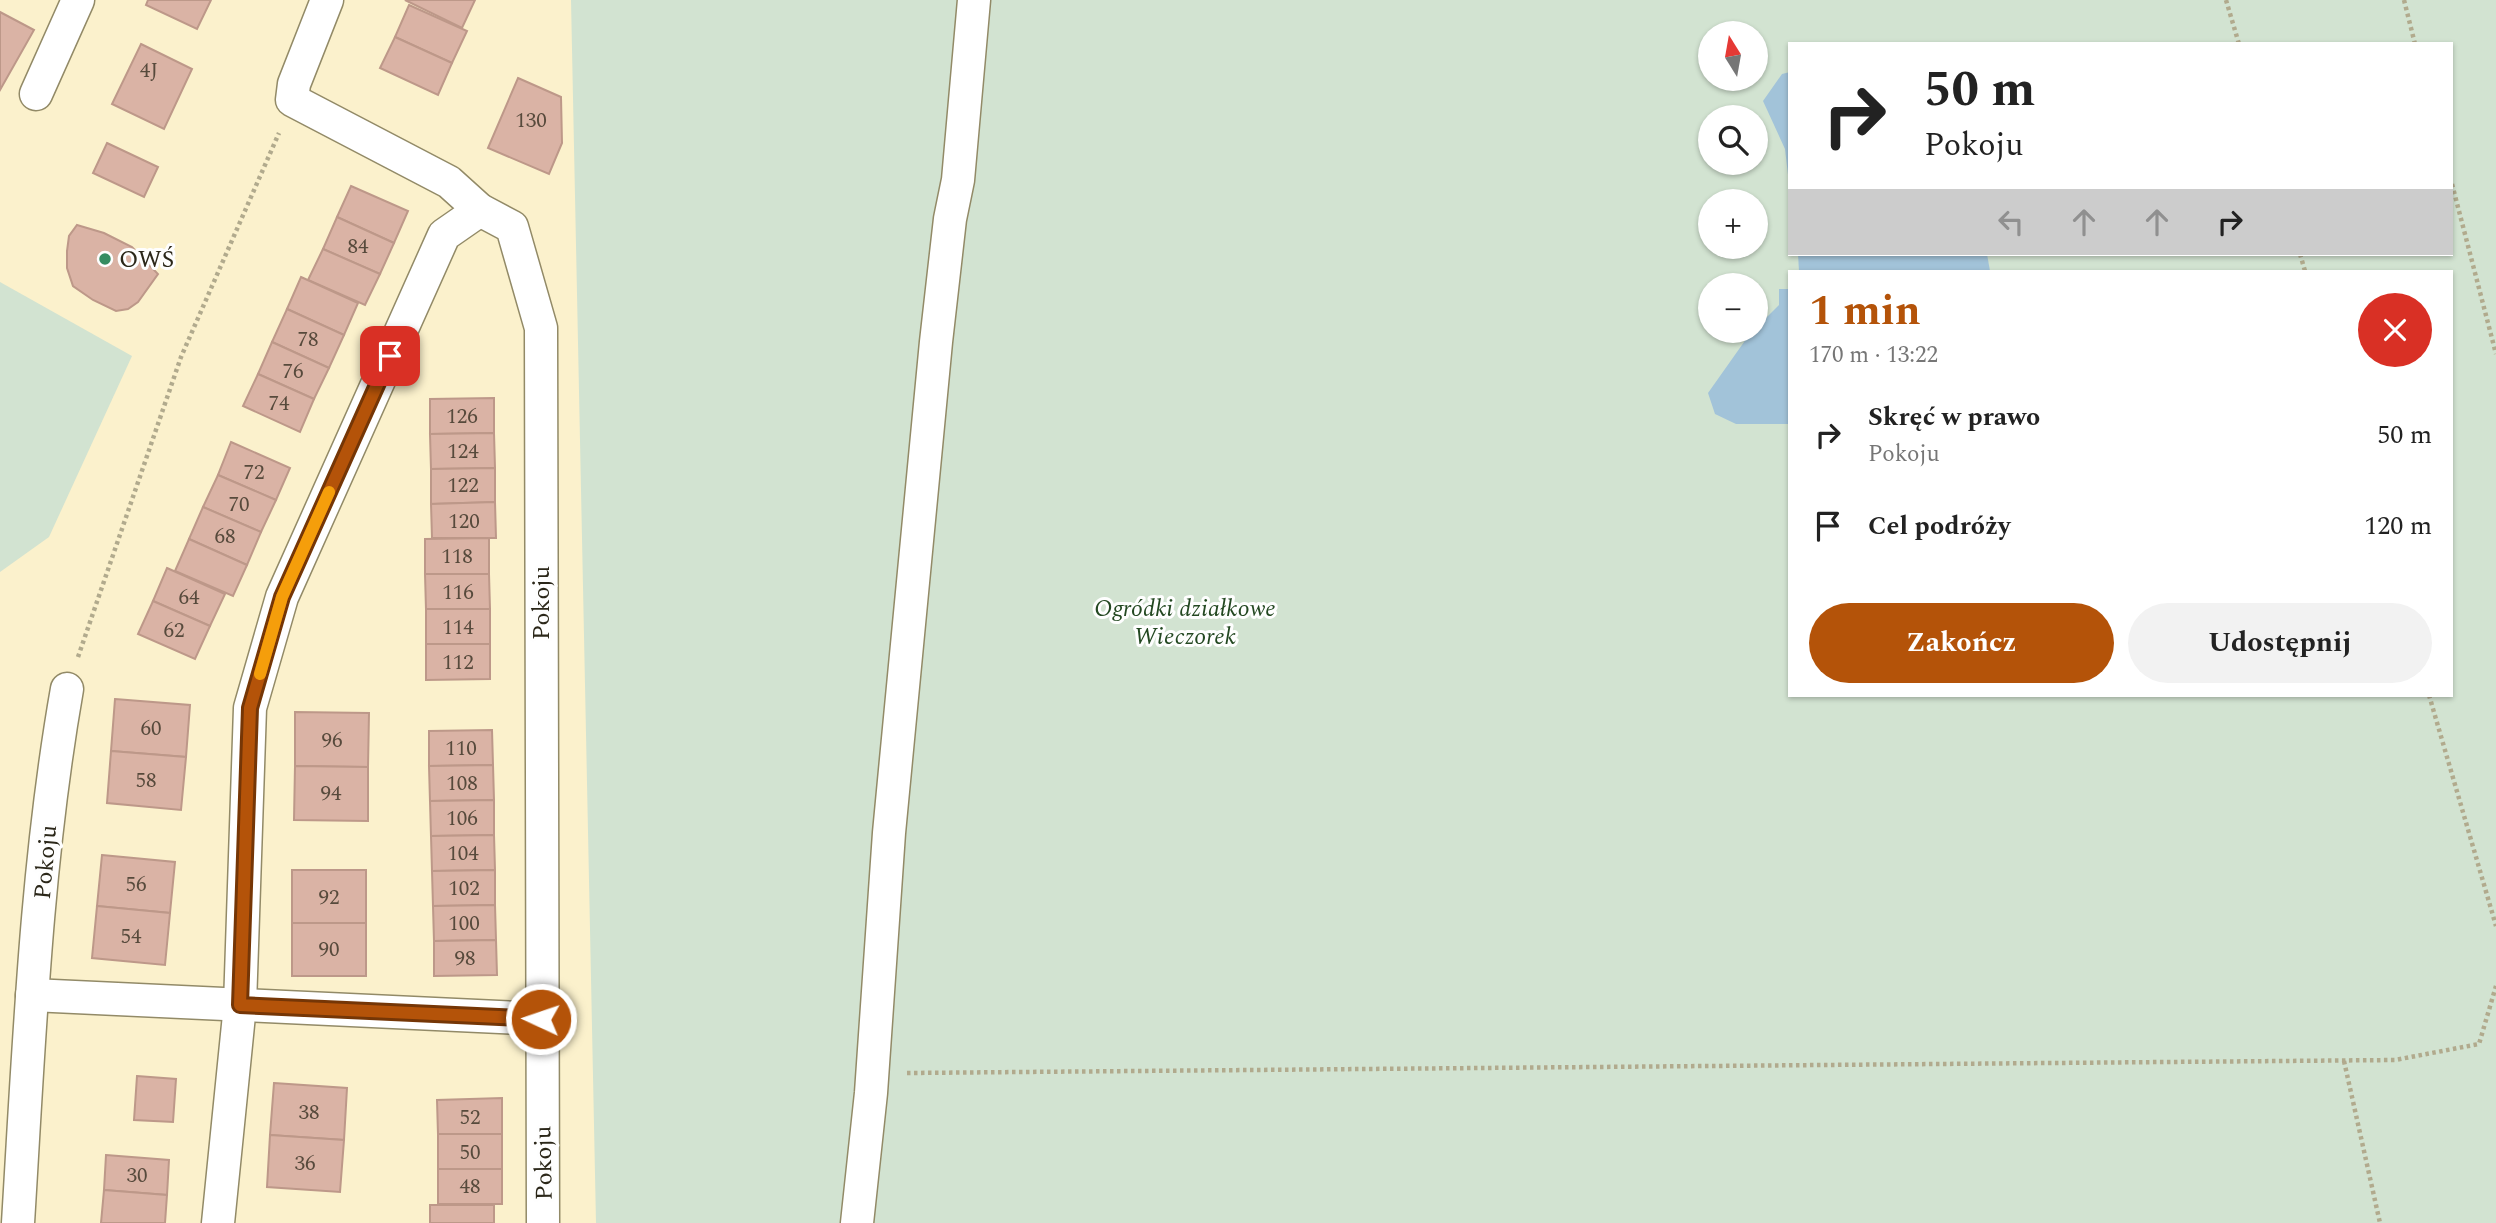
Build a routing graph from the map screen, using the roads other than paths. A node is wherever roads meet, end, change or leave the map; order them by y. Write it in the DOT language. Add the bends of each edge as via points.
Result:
graph roads {
  1 [pos="78,0"];
  2 [pos="327,0"];
  3 [pos="974,0"];
  4 [pos="36,94"];
  5 [pos="480,210"];
  6 [pos="67,689"];
  7 [pos="32,995"];
  8 [pos="240,1005"];
  9 [pos="541,1019"];
  10 [pos="18,1223"];
  11 [pos="218,1223"];
  12 [pos="543,1223"];
  13 [pos="857,1223"];
  1 -- 4 [label="street"];
  2 -- 5 [label="street, Pokoju" via="292,100 449,182"];
  3 -- 13 [label="street" via="888,833 873,1073"];
  5 -- 8 [label="street" via="444,235 282,597 250,708"];
  5 -- 9 [label="street, Pokoju" via="512,227 541,328"];
  6 -- 7 [label="street, Pokoju" via="54,761"];
  7 -- 8 [label="street"];
  7 -- 10 [label="street, Pokoju"];
  8 -- 9 [label="street"];
  8 -- 11 [label="street"];
  9 -- 12 [label="street, Pokoju"];
}
